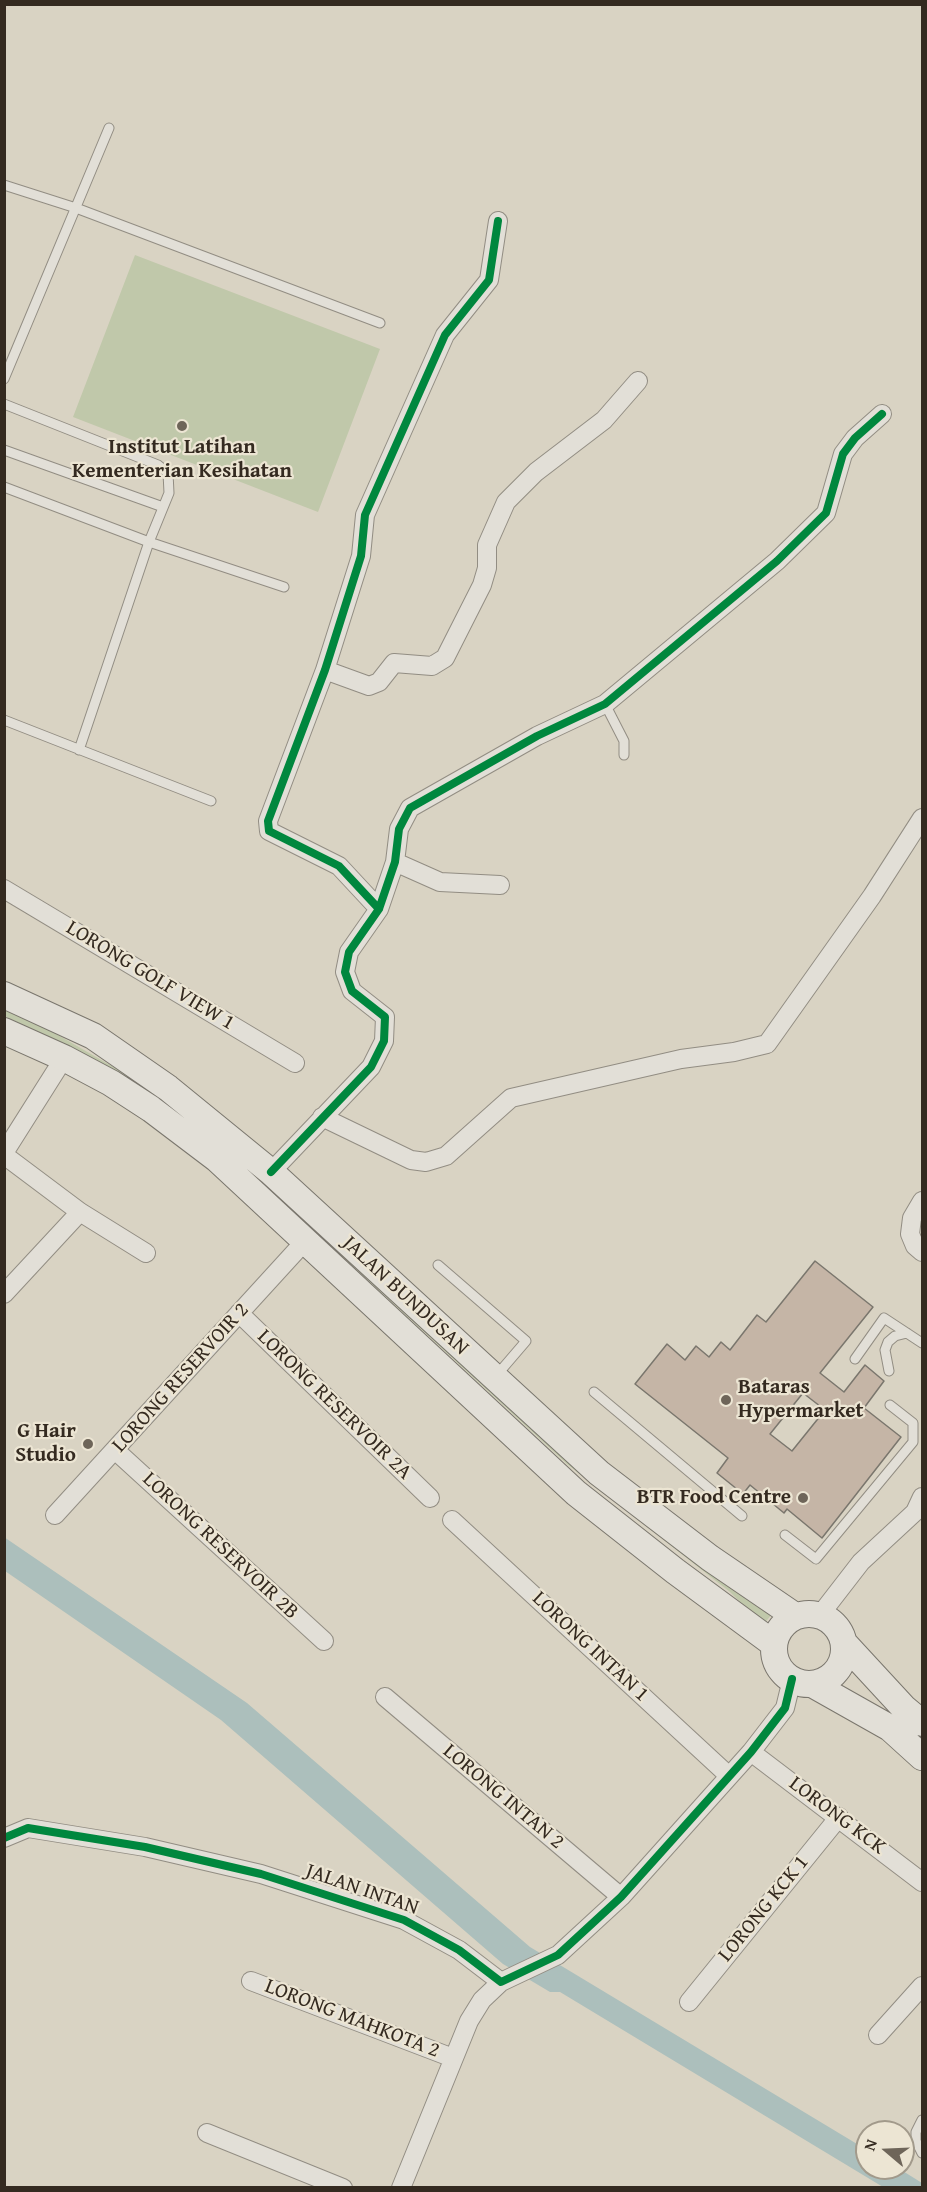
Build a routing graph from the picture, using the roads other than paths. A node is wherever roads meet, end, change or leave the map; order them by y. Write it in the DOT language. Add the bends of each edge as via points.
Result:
graph roads {
  1 [pos="109,128"];
  2 [pos="4,185"];
  3 [pos="76,208"];
  4 [pos="498,221"];
  5 [pos="380,323"];
  6 [pos="4,379"];
  7 [pos="638,381"];
  8 [pos="4,404"];
  9 [pos="882,414"];
  10 [pos="4,450"];
  11 [pos="4,487"];
  12 [pos="163,507"];
  13 [pos="148,543"];
  14 [pos="284,587"];
  15 [pos="325,670"];
  16 [pos="605,704"];
  17 [pos="4,720"];
  18 [pos="80,750"];
  19 [pos="624,755"];
  20 [pos="211,801"];
  21 [pos="922,818"];
  22 [pos="396,862"];
  23 [pos="500,885"];
  24 [pos="4,889"];
  25 [pos="379,909"];
  26 [pos="4,995"];
  27 [pos="4,1030"];
  28 [pos="64,1058"];
  29 [pos="295,1063"];
  30 [pos="322,1117"];
  31 [pos="4,1154"];
  32 [pos="271,1172"];
  33 [pos="922,1201"];
  34 [pos="80,1212"];
  35 [pos="306,1240"];
  36 [pos="922,1252"];
  37 [pos="146,1253"];
  38 [pos="438,1265"];
  39 [pos="4,1294"];
  40 [pos="238,1313"];
  41 [pos="907,1333"];
  42 [pos="922,1343"];
  43 [pos="855,1359"];
  44 [pos="889,1371"];
  45 [pos="494,1378"];
  46 [pos="594,1392"];
  47 [pos="890,1405"];
  48 [pos="116,1450"];
  49 [pos="922,1497"];
  50 [pos="430,1498"];
  51 [pos="55,1515"];
  52 [pos="742,1516"];
  53 [pos="452,1520"];
  54 [pos="785,1535"];
  55 [pos="820,1615"];
  56 [pos="795,1616"];
  57 [pos="324,1641"];
  58 [pos="844,1643"];
  59 [pos="774,1644"];
  60 [pos="802,1682"];
  61 [pos="385,1697"];
  62 [pos="922,1723"];
  63 [pos="751,1752"];
  64 [pos="922,1756"];
  65 [pos="728,1775"];
  66 [pos="839,1817"];
  67 [pos="4,1838"];
  68 [pos="922,1882"];
  69 [pos="621,1897"];
  70 [pos="508,1979"];
  71 [pos="251,1981"];
  72 [pos="922,1986"];
  73 [pos="689,2002"];
  74 [pos="878,2035"];
  75 [pos="453,2058"];
  76 [pos="922,2120"];
  77 [pos="207,2133"];
  78 [pos="922,2153"];
  79 [pos="343,2187"];
  80 [pos="401,2187"];
  1 -- 3 [label="lane"];
  2 -- 3 [label="lane"];
  3 -- 5 [label="lane"];
  3 -- 6 [label="lane"];
  4 -- 15 [label="street" via="489,280 445,335 365,515 361,556"];
  7 -- 15 [label="street" via="604,420 548,462 506,502 487,545 482,585 445,658 432,666 394,663 379,682 369,686"];
  8 -- 12 [label="lane" via="158,465 168,473 169,493"];
  9 -- 16 [label="street" via="843,454 826,513 777,561"];
  10 -- 12 [label="lane"];
  11 -- 13 [label="lane"];
  12 -- 13 [label="lane"];
  13 -- 14 [label="lane"];
  13 -- 18 [label="lane"];
  15 -- 25 [label="street" via="274,799 269,831 339,866"];
  16 -- 19 [label="lane" via="624,741"];
  16 -- 22 [label="street" via="537,736 410,808 399,829"];
  17 -- 18 [label="lane"];
  18 -- 20 [label="lane"];
  21 -- 30 [label="street" via="767,1044 681,1059 511,1098 446,1156 426,1162 411,1160"];
  22 -- 23 [label="street" via="440,882"];
  22 -- 25 [label="street"];
  24 -- 29 [label="street, LORONG GOLF VIEW 1"];
  25 -- 30 [label="street" via="349,952 345,972 352,991 385,1017 384,1041 371,1067"];
  26 -- 32 [label="main road, JALAN BUNDUSAN" via="93,1036 168,1088"];
  27 -- 28 [label="main road, JALAN BUNDUSAN"];
  28 -- 31 [label="street"];
  28 -- 35 [label="main road, JALAN BUNDUSAN" via="111,1083 217,1159"];
  30 -- 32 [label="street"];
  31 -- 34 [label="street"];
  32 -- 45 [label="main road, JALAN BUNDUSAN"];
  33 -- 36 [label="street" via="912,1218 910,1234"];
  34 -- 37 [label="street"];
  34 -- 39 [label="street"];
  35 -- 40 [label="street, LORONG RESERVOIR 2"];
  35 -- 59 [label="main road, JALAN BUNDUSAN" via="576,1493"];
  38 -- 45 [label="lane" via="526,1341"];
  40 -- 48 [label="street, LORONG RESERVOIR 2"];
  40 -- 50 [label="street, LORONG RESERVOIR 2A"];
  41 -- 42 [label="lane"];
  41 -- 43 [label="lane" via="884,1318"];
  41 -- 44 [label="lane" via="888,1342 885,1350"];
  45 -- 56 [label="main road, JALAN BUNDUSAN" via="599,1473 710,1558"];
  46 -- 52 [label="lane"];
  47 -- 54 [label="lane" via="913,1423 914,1442 816,1559"];
  48 -- 51 [label="street, LORONG RESERVOIR 2"];
  48 -- 57 [label="street, LORONG RESERVOIR 2B"];
  49 -- 55 [label="street" via="915,1512 861,1562"];
  53 -- 65 [label="street, LORONG INTAN 1"];
  55 -- 56 [label="main road"];
  55 -- 58 [label="main road" via="836,1626"];
  56 -- 59 [label="main road" via="785,1623"];
  58 -- 60 [label="main road" via="840,1666 833,1675"];
  58 -- 62 [label="main road"];
  59 -- 60 [label="main road" via="778,1665"];
  60 -- 63 [label="street"];
  60 -- 64 [label="main road" via="890,1728"];
  61 -- 69 [label="street, LORONG INTAN 2"];
  63 -- 65 [label="street"];
  63 -- 66 [label="street, LORONG KCK"];
  65 -- 69 [label="street"];
  66 -- 68 [label="street, LORONG KCK"];
  66 -- 73 [label="street, LORONG KCK 1"];
  67 -- 70 [label="street, JALAN INTAN" via="28,1828 145,1847 261,1874 404,1920"];
  69 -- 70 [label="street" via="558,1955"];
  70 -- 75 [label="street" via="482,2000"];
  71 -- 75 [label="street, LORONG MAHKOTA 2"];
  72 -- 74 [label="street"];
  75 -- 80 [label="street"];
  76 -- 78 [label="lane" via="916,2142"];
  77 -- 79 [label="street"];
}
